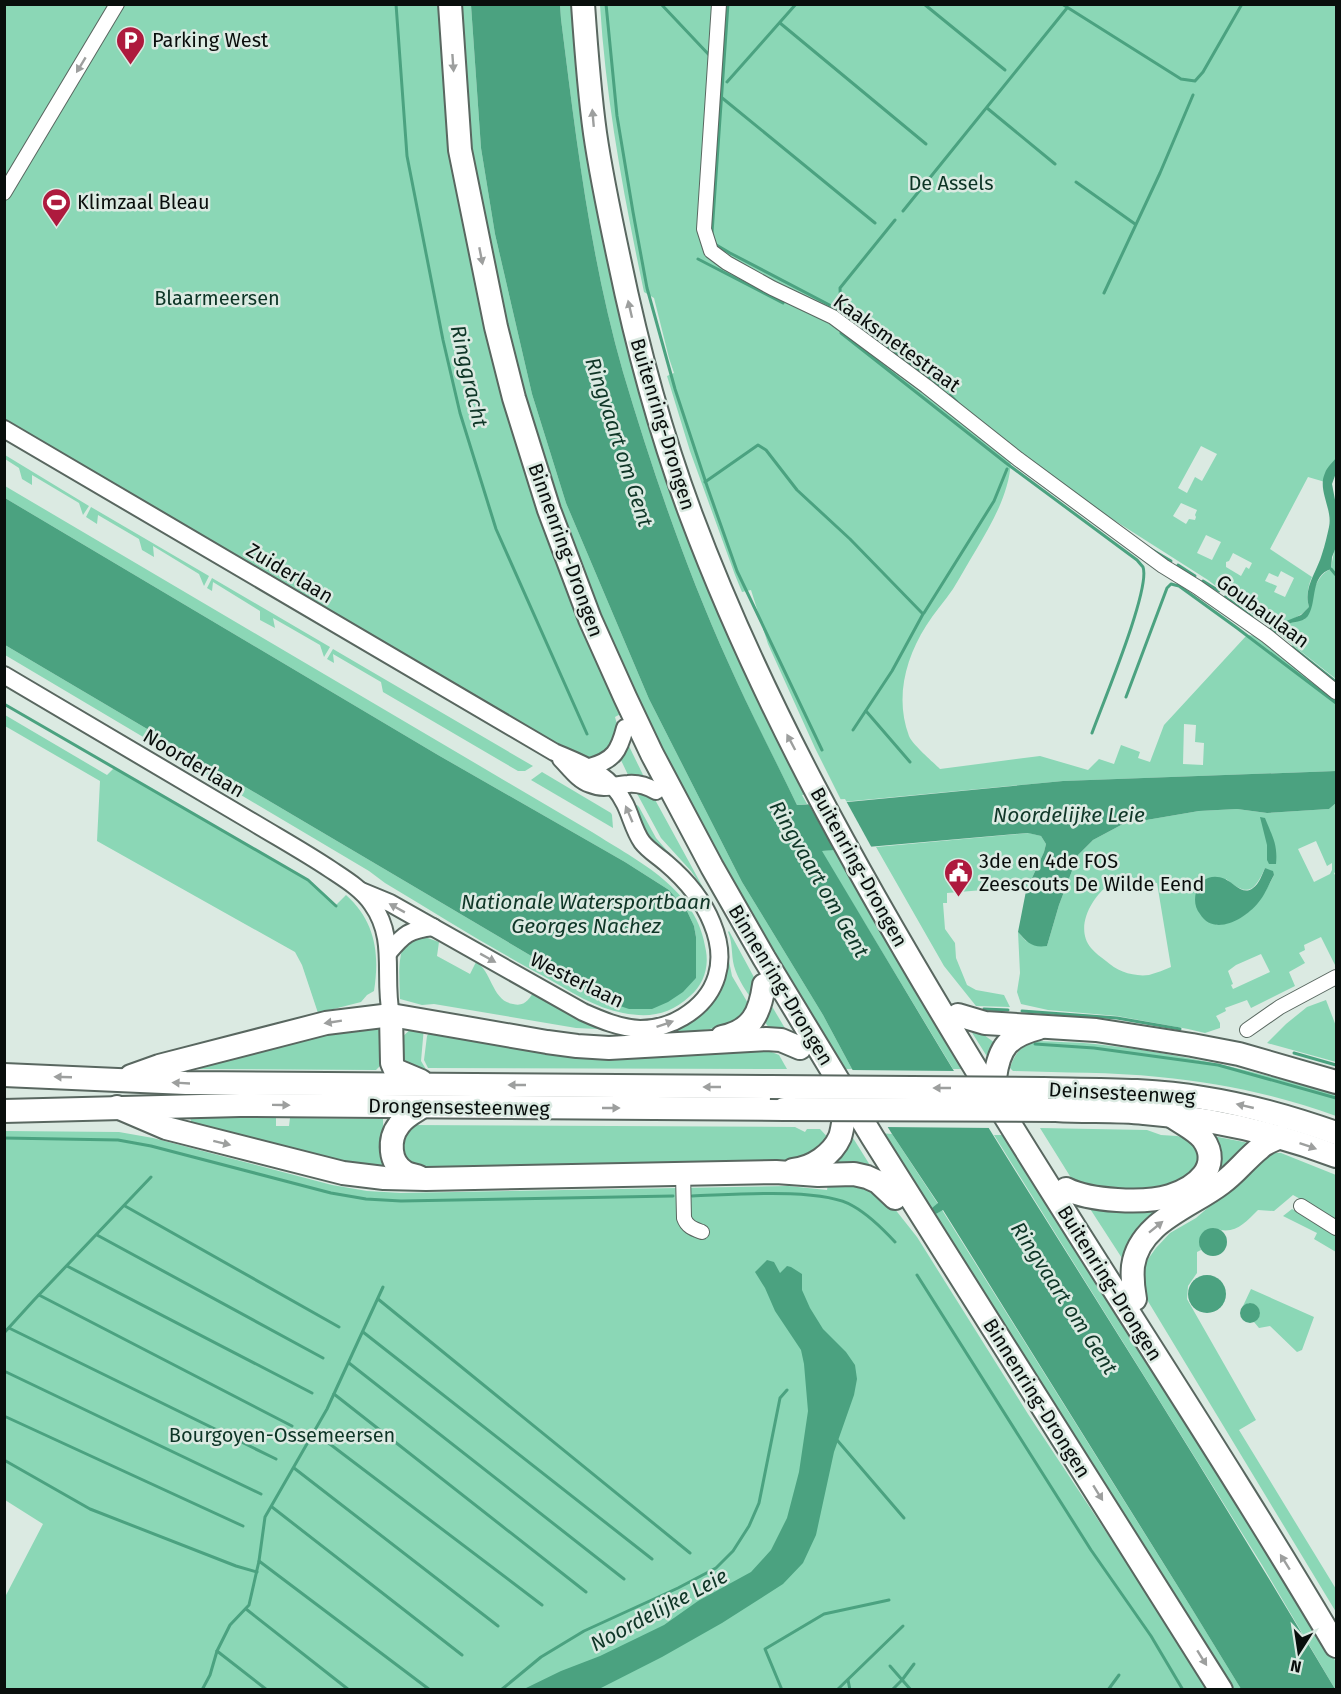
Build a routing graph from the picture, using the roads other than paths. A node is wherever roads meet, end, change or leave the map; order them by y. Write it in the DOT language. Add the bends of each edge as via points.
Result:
graph roads {
  1 [pos="117,4"];
  2 [pos="450,4"];
  3 [pos="583,4"];
  4 [pos="719,4"];
  5 [pos="4,193"];
  6 [pos="4,429"];
  7 [pos="569,564"];
  8 [pos="1163,566"];
  9 [pos="4,675"];
  10 [pos="1336,692"];
  11 [pos="625,728"];
  12 [pos="554,752"];
  13 [pos="590,767"];
  14 [pos="614,787"];
  15 [pos="656,791"];
  16 [pos="642,842"];
  17 [pos="854,861"];
  18 [pos="361,891"];
  19 [pos="435,928"];
  20 [pos="389,952"];
  21 [pos="1336,977"];
  22 [pos="764,985"];
  23 [pos="391,1015"];
  24 [pos="958,1015"];
  25 [pos="985,1023"];
  26 [pos="1041,1027"];
  27 [pos="1247,1030"];
  28 [pos="1010,1040"];
  29 [pos="698,1042"];
  30 [pos="800,1047"];
  31 [pos="4,1075"];
  32 [pos="994,1078"];
  33 [pos="121,1079"];
  34 [pos="1336,1082"];
  35 [pos="431,1085"];
  36 [pos="902,1088"];
  37 [pos="117,1107"];
  38 [pos="422,1107"];
  39 [pos="914,1110"];
  40 [pos="4,1111"];
  41 [pos="1169,1115"];
  42 [pos="844,1117"];
  43 [pos="1336,1133"];
  44 [pos="1280,1137"];
  45 [pos="1336,1156"];
  46 [pos="776,1172"];
  47 [pos="426,1179"];
  48 [pos="683,1181"];
  49 [pos="1066,1189"];
  50 [pos="895,1198"];
  51 [pos="1301,1206"];
  52 [pos="1336,1228"];
  53 [pos="702,1232"];
  54 [pos="1135,1299"];
  55 [pos="1011,1355"];
  56 [pos="1219,1456"];
  57 [pos="1336,1646"];
  58 [pos="1221,1689"];
  1 -- 5 [label="street, one-way"];
  2 -- 7 [label="highway, Binnenring-Drongen, one-way" via="460,150 496,327 528,444"];
  17 -- 3 [label="highway, Buitenring-Drongen, one-way" via="747,652 678,479 643,365 612,225 595,132"];
  4 -- 8 [label="street, Kaaksmetestraat" via="704,229 711,251 772,288 833,317"];
  6 -- 12 [label="street, Zuiderlaan"];
  7 -- 11 [label="highway" via="564,577 577,617"];
  7 -- 55 [label="highway, Binnenring-Drongen" via="629,707 712,867 867,1128"];
  8 -- 10 [label="street, Goubaulaan" via="1267,636"];
  9 -- 18 [label="street, Noorderlaan" via="309,856"];
  11 -- 13 [label="street" via="615,754"];
  11 -- 15 [label="highway"];
  12 -- 13 [label="street, Zuiderlaan"];
  12 -- 14 [label="street, Zuiderlaan" via="588,784"];
  13 -- 14 [label="street, Zuiderlaan"];
  14 -- 15 [label="street, Zuiderlaan" via="639,784"];
  16 -- 14 [label="street, Zuiderlaan, one-way"];
  15 -- 22 [label="highway"];
  19 -- 16 [label="street, Westerlaan, one-way" via="600,1020 638,1029 669,1024 708,996 717,975 719,950 713,925 696,893"];
  17 -- 24 [label="highway" via="875,879"];
  17 -- 56 [label="highway, Buitenring-Drongen" via="1020,1142"];
  19 -- 18 [label="street, Westerlaan, one-way"];
  18 -- 20 [label="street" via="381,921"];
  19 -- 20 [label="street" via="408,932"];
  20 -- 23 [label="street"];
  21 -- 27 [label="street"];
  22 -- 29 [label="highway" via="759,1010 746,1027 728,1036"];
  22 -- 30 [label="highway"];
  23 -- 29 [label="highway" via="577,1046 609,1048"];
  23 -- 33 [label="highway, one-way" via="326,1023"];
  23 -- 35 [label="highway" via="395,1070"];
  24 -- 25 [label="highway"];
  24 -- 32 [label="highway"];
  25 -- 26 [label="highway"];
  25 -- 28 [label="highway" via="988,1034"];
  26 -- 28 [label="highway"];
  26 -- 34 [label="highway" via="1096,1030 1192,1045"];
  28 -- 32 [label="highway" via="999,1056"];
  29 -- 30 [label="highway" via="772,1039"];
  30 -- 42 [label="highway"];
  33 -- 31 [label="highway, Drongensesteenweg, one-way"];
  32 -- 49 [label="highway"];
  35 -- 33 [label="highway, Drongensesteenweg, one-way"];
  36 -- 35 [label="highway, Drongensesteenweg, one-way, bridge"];
  43 -- 36 [label="highway, Deinsesteenweg, one-way, bridge" via="1278,1114 1203,1098 1117,1090"];
  37 -- 38 [label="highway, Drongensesteenweg, one-way"];
  37 -- 40 [label="highway, Drongensesteenweg"];
  37 -- 47 [label="highway, one-way" via="166,1128 343,1173"];
  38 -- 39 [label="highway, Drongensesteenweg, one-way, bridge"];
  38 -- 47 [label="highway" via="398,1126 392,1151 397,1166"];
  39 -- 41 [label="highway, Deinsesteenweg, bridge"];
  41 -- 44 [label="highway, Deinsesteenweg"];
  41 -- 49 [label="highway" via="1194,1131 1208,1148 1208,1167 1197,1182 1169,1196 1144,1200 1095,1198"];
  42 -- 46 [label="highway" via="840,1137 829,1153 801,1169"];
  42 -- 50 [label="highway"];
  44 -- 45 [label="highway, Deinsesteenweg, one-way"];
  54 -- 44 [label="highway, one-way" via="1133,1265 1149,1232 1221,1184 1262,1146"];
  46 -- 48 [label="highway"];
  46 -- 50 [label="highway" via="854,1174 878,1182"];
  47 -- 48 [label="highway"];
  48 -- 53 [label="street" via="684,1218 691,1228"];
  49 -- 54 [label="highway"];
  50 -- 55 [label="highway" via="977,1321"];
  51 -- 52 [label="street"];
  54 -- 56 [label="highway" via="1211,1426"];
  55 -- 58 [label="highway, Binnenring-Drongen, one-way"];
  57 -- 56 [label="highway, Buitenring-Drongen, one-way"];
}
